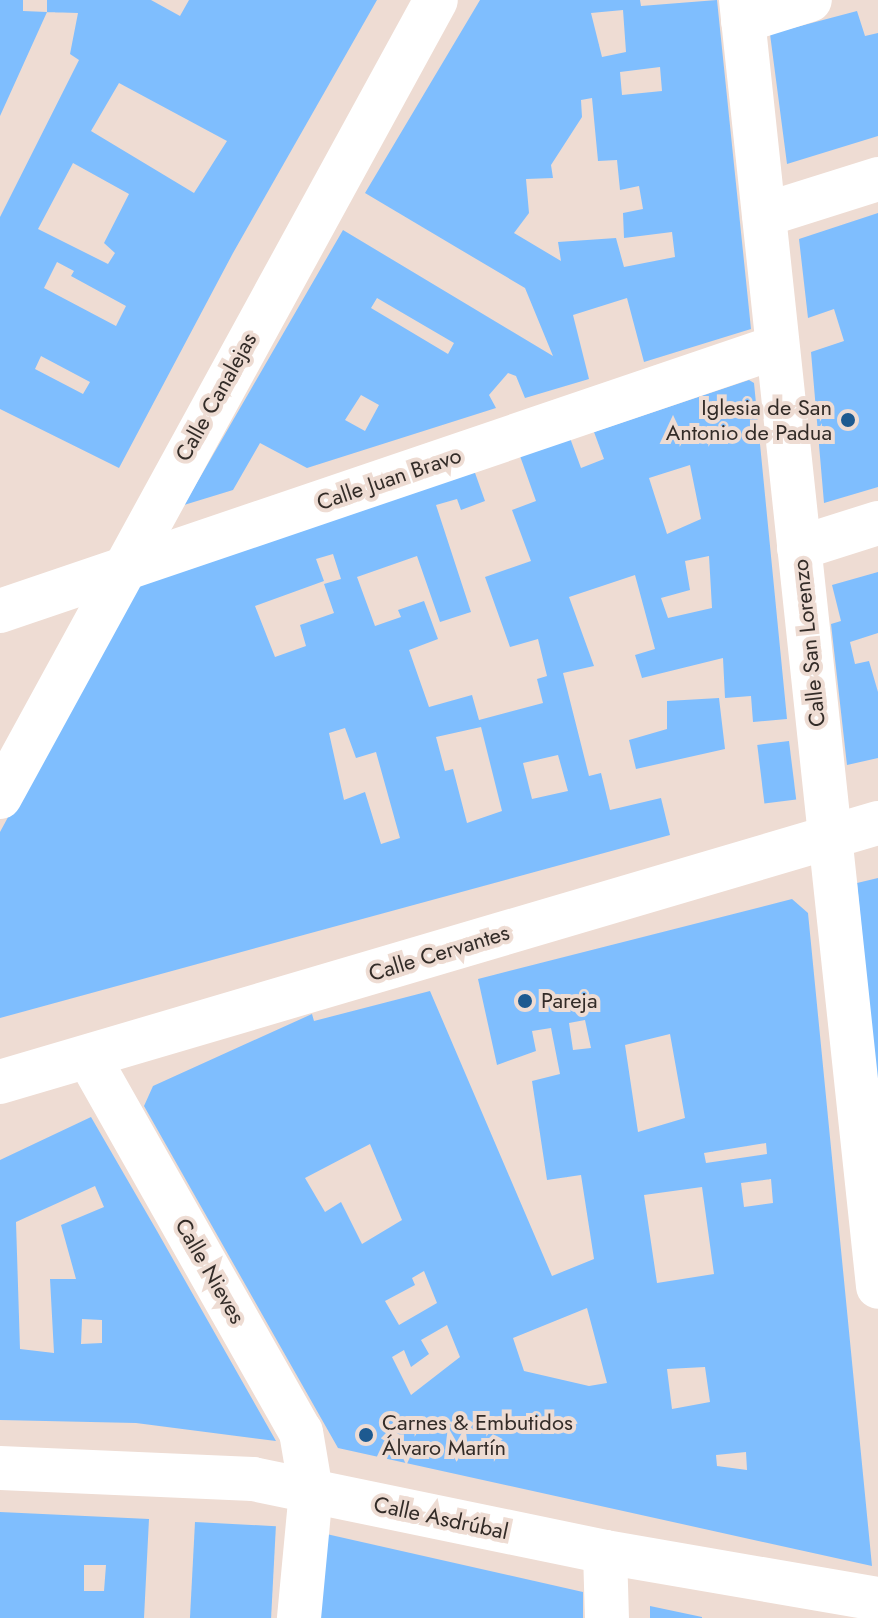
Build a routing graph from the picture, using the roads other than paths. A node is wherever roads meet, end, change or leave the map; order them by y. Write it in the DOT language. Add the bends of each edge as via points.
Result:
graph roads {
  1 [pos="436,0"];
  2 [pos="810,0"];
  3 [pos="742,10"];
  4 [pos="878,179"];
  5 [pos="764,215"];
  6 [pos="777,347"];
  7 [pos="878,523"];
  8 [pos="799,548"];
  9 [pos="122,570"];
  10 [pos="0,611"];
  11 [pos="0,797"];
  12 [pos="878,823"];
  13 [pos="830,836"];
  14 [pos="89,1058"];
  15 [pos="0,1082"];
  16 [pos="878,1287"];
  17 [pos="0,1468"];
  18 [pos="311,1491"];
  19 [pos="605,1552"];
  20 [pos="878,1599"];
  21 [pos="299,1618"];
  22 [pos="607,1618"];
  1 -- 9 [label="street, Calle Canalejas"];
  2 -- 3 [label="street"];
  3 -- 5 [label="street, Calle San Lorenzo"];
  4 -- 5 [label="street"];
  5 -- 6 [label="street, Calle San Lorenzo"];
  6 -- 8 [label="street, Calle San Lorenzo"];
  6 -- 9 [label="street, Calle Juan Bravo"];
  7 -- 8 [label="street"];
  8 -- 13 [label="street, Calle San Lorenzo"];
  9 -- 10 [label="street, Calle Juan Bravo"];
  9 -- 11 [label="street, Calle Canalejas"];
  12 -- 13 [label="street, Calle Cervantes"];
  13 -- 14 [label="street, Calle Cervantes"];
  13 -- 16 [label="street, Calle San Lorenzo"];
  14 -- 15 [label="street, Calle Cervantes"];
  14 -- 18 [label="street, Calle Nieves" via="301,1432"];
  17 -- 18 [label="street, Calle Asdrúbal" via="253,1479"];
  18 -- 19 [label="street, Calle Asdrúbal"];
  18 -- 21 [label="street, Calle Nieves"];
  19 -- 20 [label="street, Calle Asdrúbal"];
  19 -- 22 [label="street"];
}
